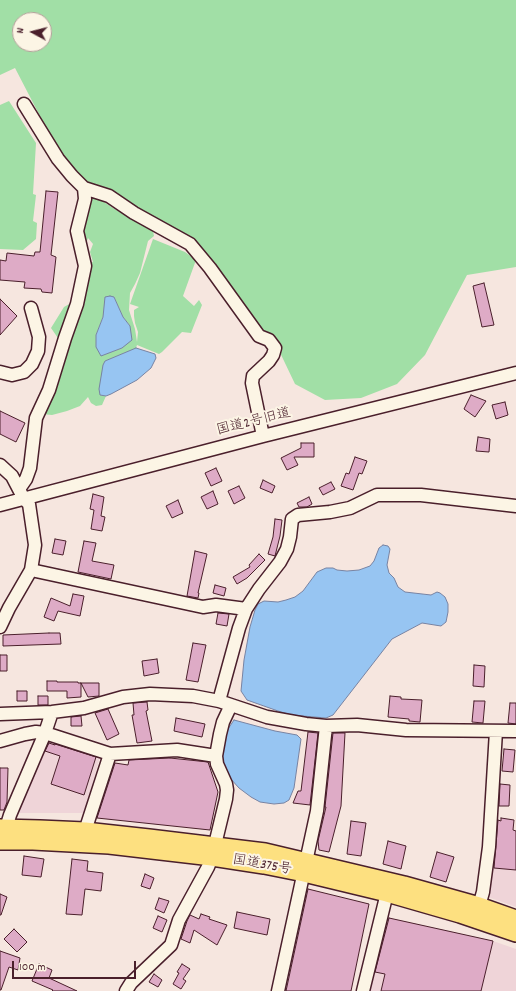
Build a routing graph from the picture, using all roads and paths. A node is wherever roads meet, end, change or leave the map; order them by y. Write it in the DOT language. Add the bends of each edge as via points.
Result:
graph roads {
  1 [pos="24,104"];
  2 [pos="84,188"];
  3 [pos="31,308"];
  4 [pos="0,372"];
  5 [pos="516,373"];
  6 [pos="264,436"];
  7 [pos="0,465"];
  8 [pos="22,494"];
  9 [pos="0,505"];
  10 [pos="516,506"];
  11 [pos="31,570"];
  12 [pos="246,609"];
  13 [pos="0,628"];
  14 [pos="219,701"];
  15 [pos="231,705"];
  16 [pos="52,712"];
  17 [pos="0,714"];
  18 [pos="326,726"];
  19 [pos="496,731"];
  20 [pos="516,731"];
  21 [pos="45,733"];
  22 [pos="0,741"];
  23 [pos="110,754"];
  24 [pos="216,756"];
  25 [pos="85,831"];
  26 [pos="2,833"];
  27 [pos="213,851"];
  28 [pos="305,867"];
  29 [pos="387,893"];
  30 [pos="479,906"];
  31 [pos="516,919"];
  32 [pos="516,933"];
  33 [pos="126,991"];
  34 [pos="278,991"];
  35 [pos="363,991"];
  1 -- 2 [label="street" via="58,159"];
  2 -- 6 [label="street" via="109,196 134,214 190,244 259,336 269,340 275,348 269,361 253,376 252,383"];
  2 -- 8 [label="street" via="85,200 77,231 85,266 77,304 49,390 36,418 30,468"];
  3 -- 4 [label="street" via="38,337 38,351 32,364 24,372 12,375"];
  5 -- 6 [label="street, 国道2号旧道"];
  6 -- 8 [label="street, 国道2号旧道"];
  7 -- 8 [label="street" via="12,476"];
  8 -- 9 [label="street, 国道2号旧道"];
  8 -- 11 [label="street" via="29,504 35,545"];
  10 -- 12 [label="street" via="421,495 377,495 350,508 298,515 292,519 287,549 280,562"];
  11 -- 12 [label="street" via="203,607"];
  11 -- 13 [label="street"];
  12 -- 14 [label="street"];
  14 -- 15 [label="street"];
  14 -- 16 [label="street" via="193,696 150,694"];
  15 -- 18 [label="street" via="267,717"];
  15 -- 24 [label="street" via="223,722"];
  16 -- 17 [label="street"];
  16 -- 21 [label="street"];
  18 -- 19 [label="street"];
  18 -- 28 [label="street" via="317,811"];
  19 -- 20 [label="street"];
  19 -- 30 [label="street" via="489,847"];
  21 -- 22 [label="street" via="36,732"];
  21 -- 23 [label="street"];
  21 -- 26 [label="street"];
  23 -- 24 [label="street" via="177,750"];
  23 -- 25 [label="street"];
  24 -- 27 [label="street" via="227,790"];
  25 -- 26 [label="highway, 国道375号" via="40,829"];
  25 -- 27 [label="highway, 国道375号" via="149,838"];
  26 -- 27 [label="highway, 国道375号" via="32,841"];
  27 -- 28 [label="highway, 国道375号"];
  27 -- 33 [label="street" via="208,868 179,920 171,945 131,983"];
  28 -- 29 [label="highway, 国道375号"];
  28 -- 30 [label="highway, 国道375号" via="404,885"];
  28 -- 34 [label="street"];
  29 -- 32 [label="highway, 国道375号"];
  29 -- 35 [label="street"];
  30 -- 31 [label="highway, 国道375号"];
}
